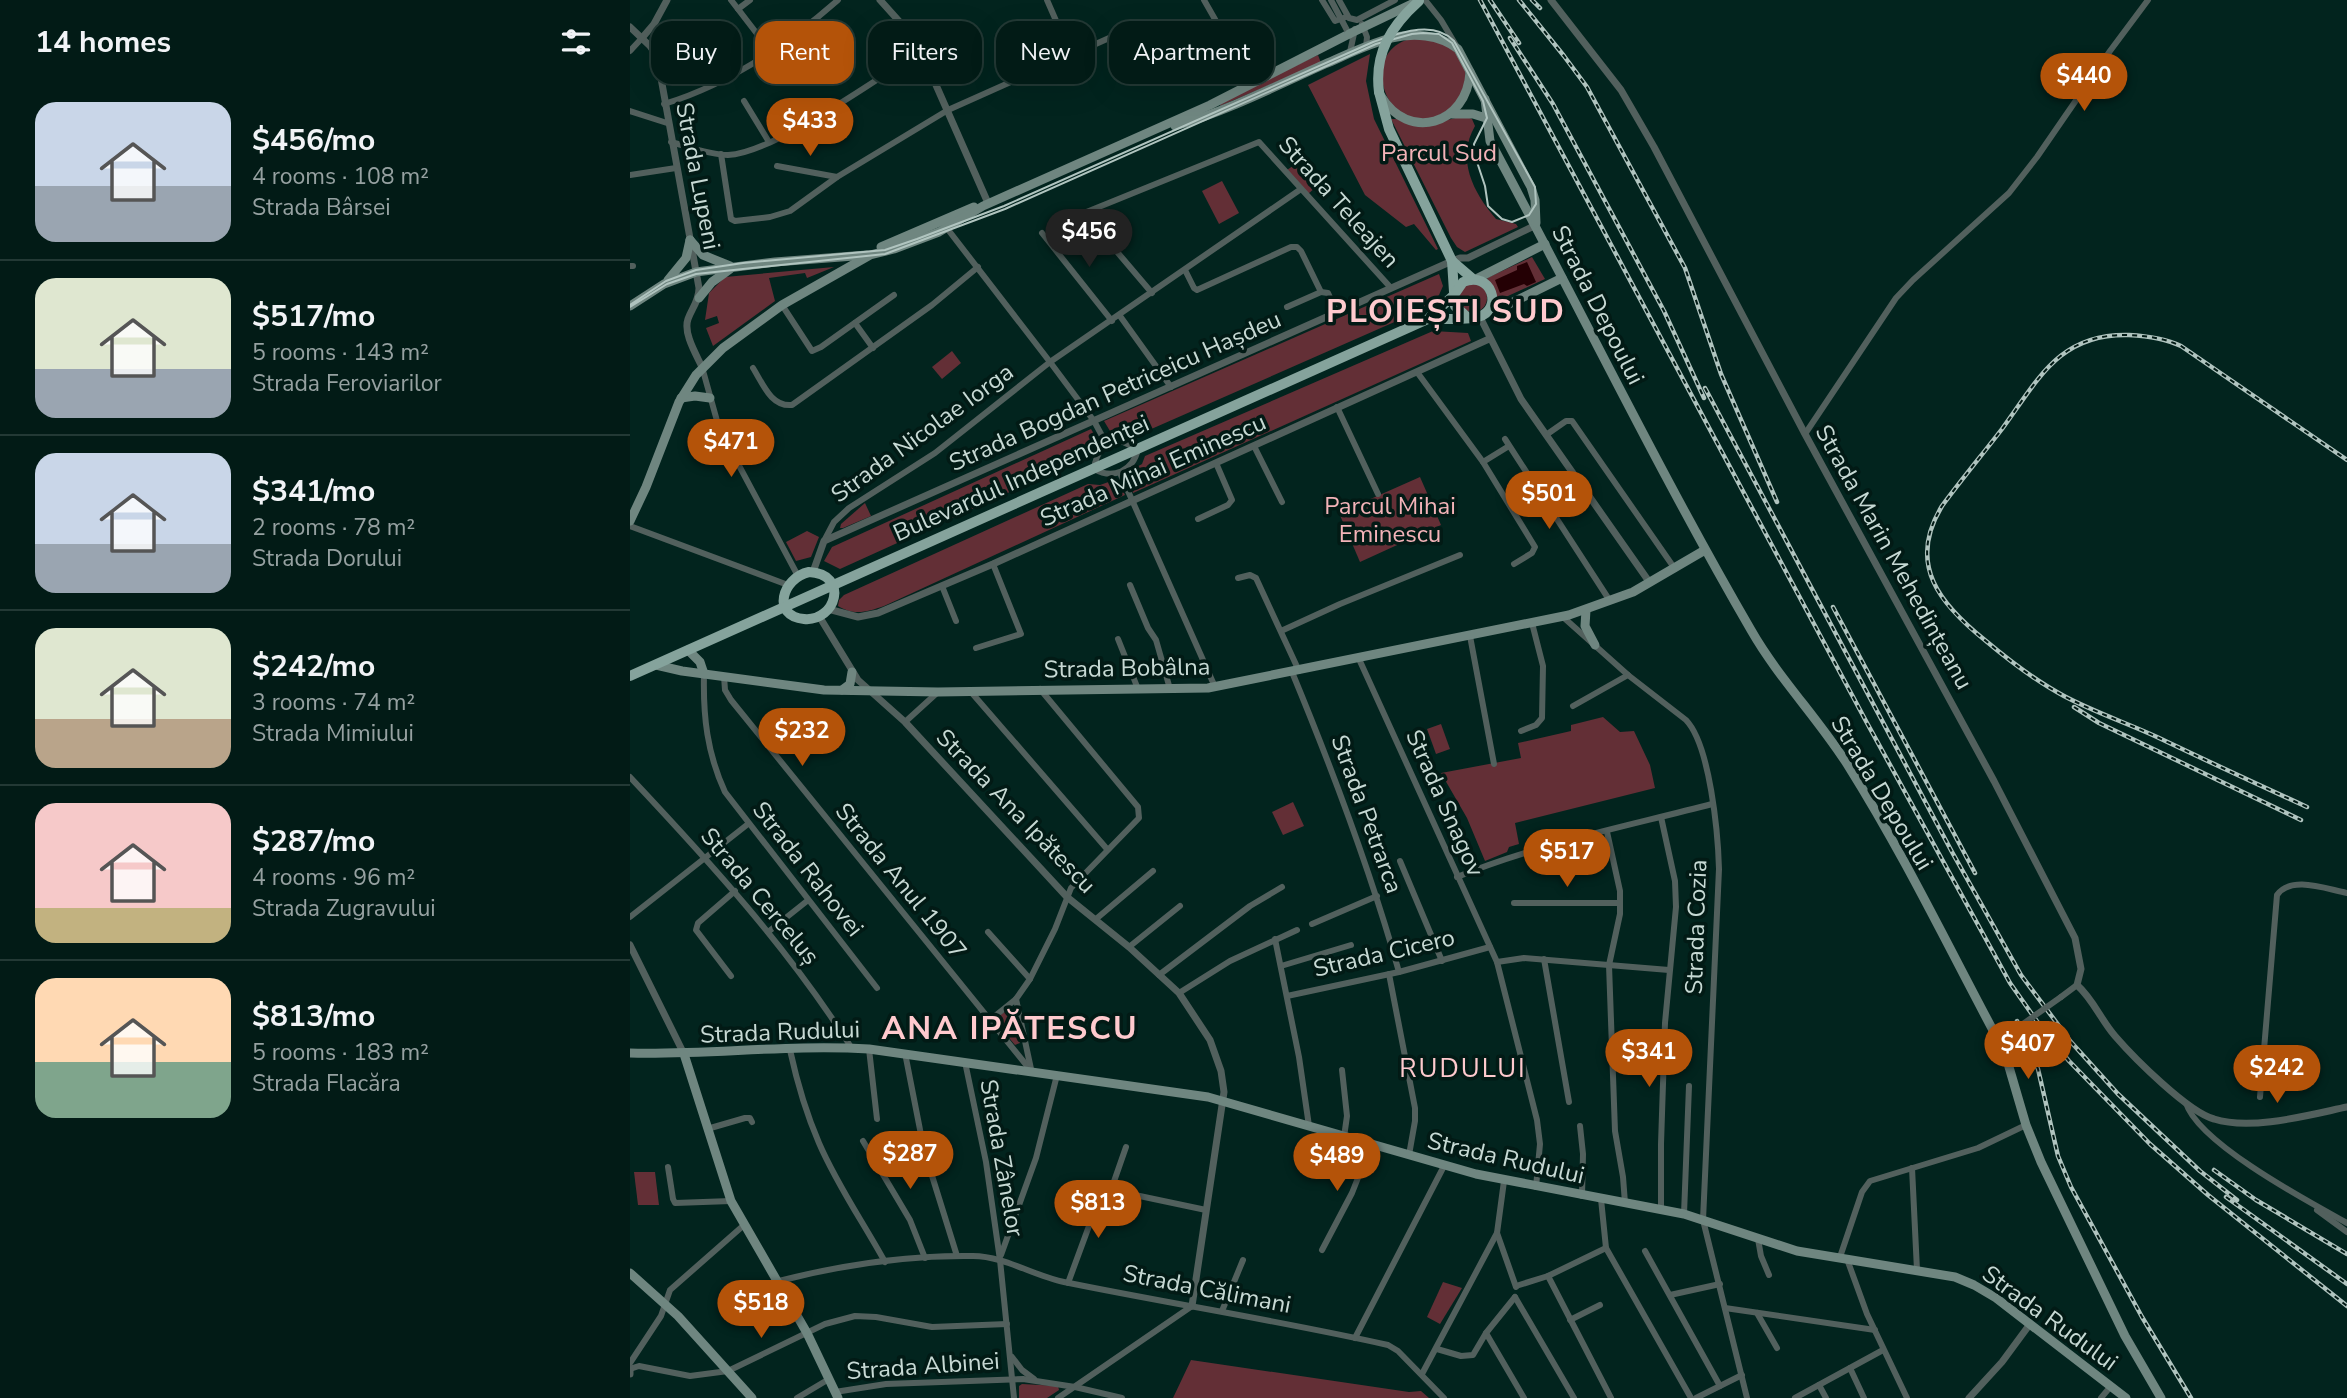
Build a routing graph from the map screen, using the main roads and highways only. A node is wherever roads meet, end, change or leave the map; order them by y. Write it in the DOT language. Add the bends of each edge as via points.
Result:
graph roads {
  1 [pos="1421,0"];
  2 [pos="1469,70"];
  3 [pos="1379,92"];
  4 [pos="1485,99"];
  5 [pos="1228,102"];
  6 [pos="1452,114"];
  7 [pos="1486,118"];
  8 [pos="1497,122"];
  9 [pos="1146,134"];
  10 [pos="943,225"];
  11 [pos="1536,225"];
  12 [pos="1545,244"];
  13 [pos="870,255"];
  14 [pos="850,256"];
  15 [pos="1451,262"];
  16 [pos="735,266"];
  17 [pos="1562,278"];
  18 [pos="1475,279"];
  19 [pos="664,284"];
  20 [pos="1454,293"];
  21 [pos="699,298"];
  22 [pos="630,306"];
  23 [pos="1440,308"];
  24 [pos="1483,314"];
  25 [pos="1467,317"];
  26 [pos="1428,319"];
  27 [pos="681,398"];
  28 [pos="710,398"];
  29 [pos="630,521"];
  30 [pos="1706,550"];
  31 [pos="834,585"];
  32 [pos="785,608"];
  33 [pos="1586,610"];
  34 [pos="1595,645"];
  35 [pos="688,650"];
  36 [pos="656,665"];
  37 [pos="633,672"];
  38 [pos="852,672"];
  39 [pos="704,674"];
  40 [pos="839,691"];
  41 [pos="630,1053"];
  42 [pos="684,1054"];
  43 [pos="630,1273"];
  44 [pos="836,1395"];
  45 [pos="752,1398"];
  46 [pos="2126,1398"];
  47 [pos="2161,1398"];
  1 -- 3 [label="main road, bridge" via="1398,21 1385,44 1377,71"];
  1 -- 5 [label="main road, bridge" via="1349,34"];
  2 -- 4 [label="main road, Strada Depoului"];
  2 -- 5 [label="main road, Strada Depoului" via="1458,49 1445,41 1421,36 1392,38 1370,42"];
  2 -- 6 [label="main road" via="1467,91"];
  3 -- 6 [label="main road" via="1396,114 1407,119 1434,121"];
  3 -- 15 [label="main road" via="1389,129"];
  4 -- 7 [label="main road, Strada Depoului"];
  4 -- 8 [label="main road, Strada Depoului"];
  5 -- 9 [label="main road"];
  5 -- 9 [label="main road" via="1203,117"];
  6 -- 7 [label="main road"];
  7 -- 8 [label="main road"];
  7 -- 11 [label="main road, Strada Depoului" via="1490,141"];
  8 -- 11 [label="main road, Strada Depoului" via="1531,187"];
  9 -- 10 [label="main road"];
  10 -- 13 [label="main road" via="894,249"];
  10 -- 14 [label="main road"];
  11 -- 12 [label="main road, Strada Depoului"];
  12 -- 17 [label="main road, Strada Depoului"];
  12 -- 18 [label="main road"];
  13 -- 14 [label="main road"];
  13 -- 27 [label="main road" via="782,305 723,348 702,367"];
  14 -- 16 [label="main road"];
  15 -- 18 [label="main road"];
  15 -- 20 [label="main road"];
  15 -- 23 [label="main road" via="1448,292"];
  16 -- 19 [label="main road" via="696,272"];
  16 -- 19 [label="main road" via="709,259 690,240 686,258"];
  16 -- 21 [label="main road" via="718,276"];
  17 -- 24 [label="main road"];
  17 -- 30 [label="main road, Strada Depoului"];
  18 -- 20 [label="main road, Bulevardul Independenței" via="1463,282"];
  18 -- 24 [label="main road" via="1491,290 1492,303"];
  19 -- 22 [label="main road"];
  20 -- 23 [label="main road, Bulevardul Independenței"];
  20 -- 25 [label="main road" via="1455,306"];
  23 -- 26 [label="main road, Bulevardul Independenței"];
  24 -- 25 [label="main road, Bulevardul Independenței"];
  25 -- 26 [label="main road, Bulevardul Independenței"];
  26 -- 31 [label="main road, Bulevardul Independenței"];
  27 -- 28 [label="main road"];
  27 -- 29 [label="main road"];
  30 -- 33 [label="main road, Strada Bobâlna" via="1650,583"];
  30 -- 47 [label="main road, Strada Depoului" via="1763,650 1851,770 2002,1043 2026,1125 2091,1270"];
  31 -- 32 [label="main road, Bulevardul Independenței"];
  31 -- 32 [label="main road" via="828,610 819,616 800,618"];
  31 -- 32 [label="main road" via="813,572 798,576 788,585"];
  32 -- 35 [label="main road, Bulevardul Independenței"];
  33 -- 34 [label="main road" via="1585,626"];
  33 -- 40 [label="main road, Strada Bobâlna" via="1215,687"];
  35 -- 36 [label="main road, Bulevardul Independenței"];
  35 -- 39 [label="main road"];
  36 -- 37 [label="main road, Bulevardul Independenței"];
  36 -- 39 [label="main road, Strada Bobâlna"];
  38 -- 40 [label="main road" via="850,684"];
  39 -- 40 [label="main road, Strada Bobâlna"];
  41 -- 42 [label="main road, Strada Rudului"];
  42 -- 44 [label="main road" via="731,1201 807,1333"];
  42 -- 46 [label="main road, Strada Rudului" via="869,1049 1224,1101 1504,1181 1684,1214 1797,1251 1967,1281"];
  43 -- 45 [label="main road"];
}
